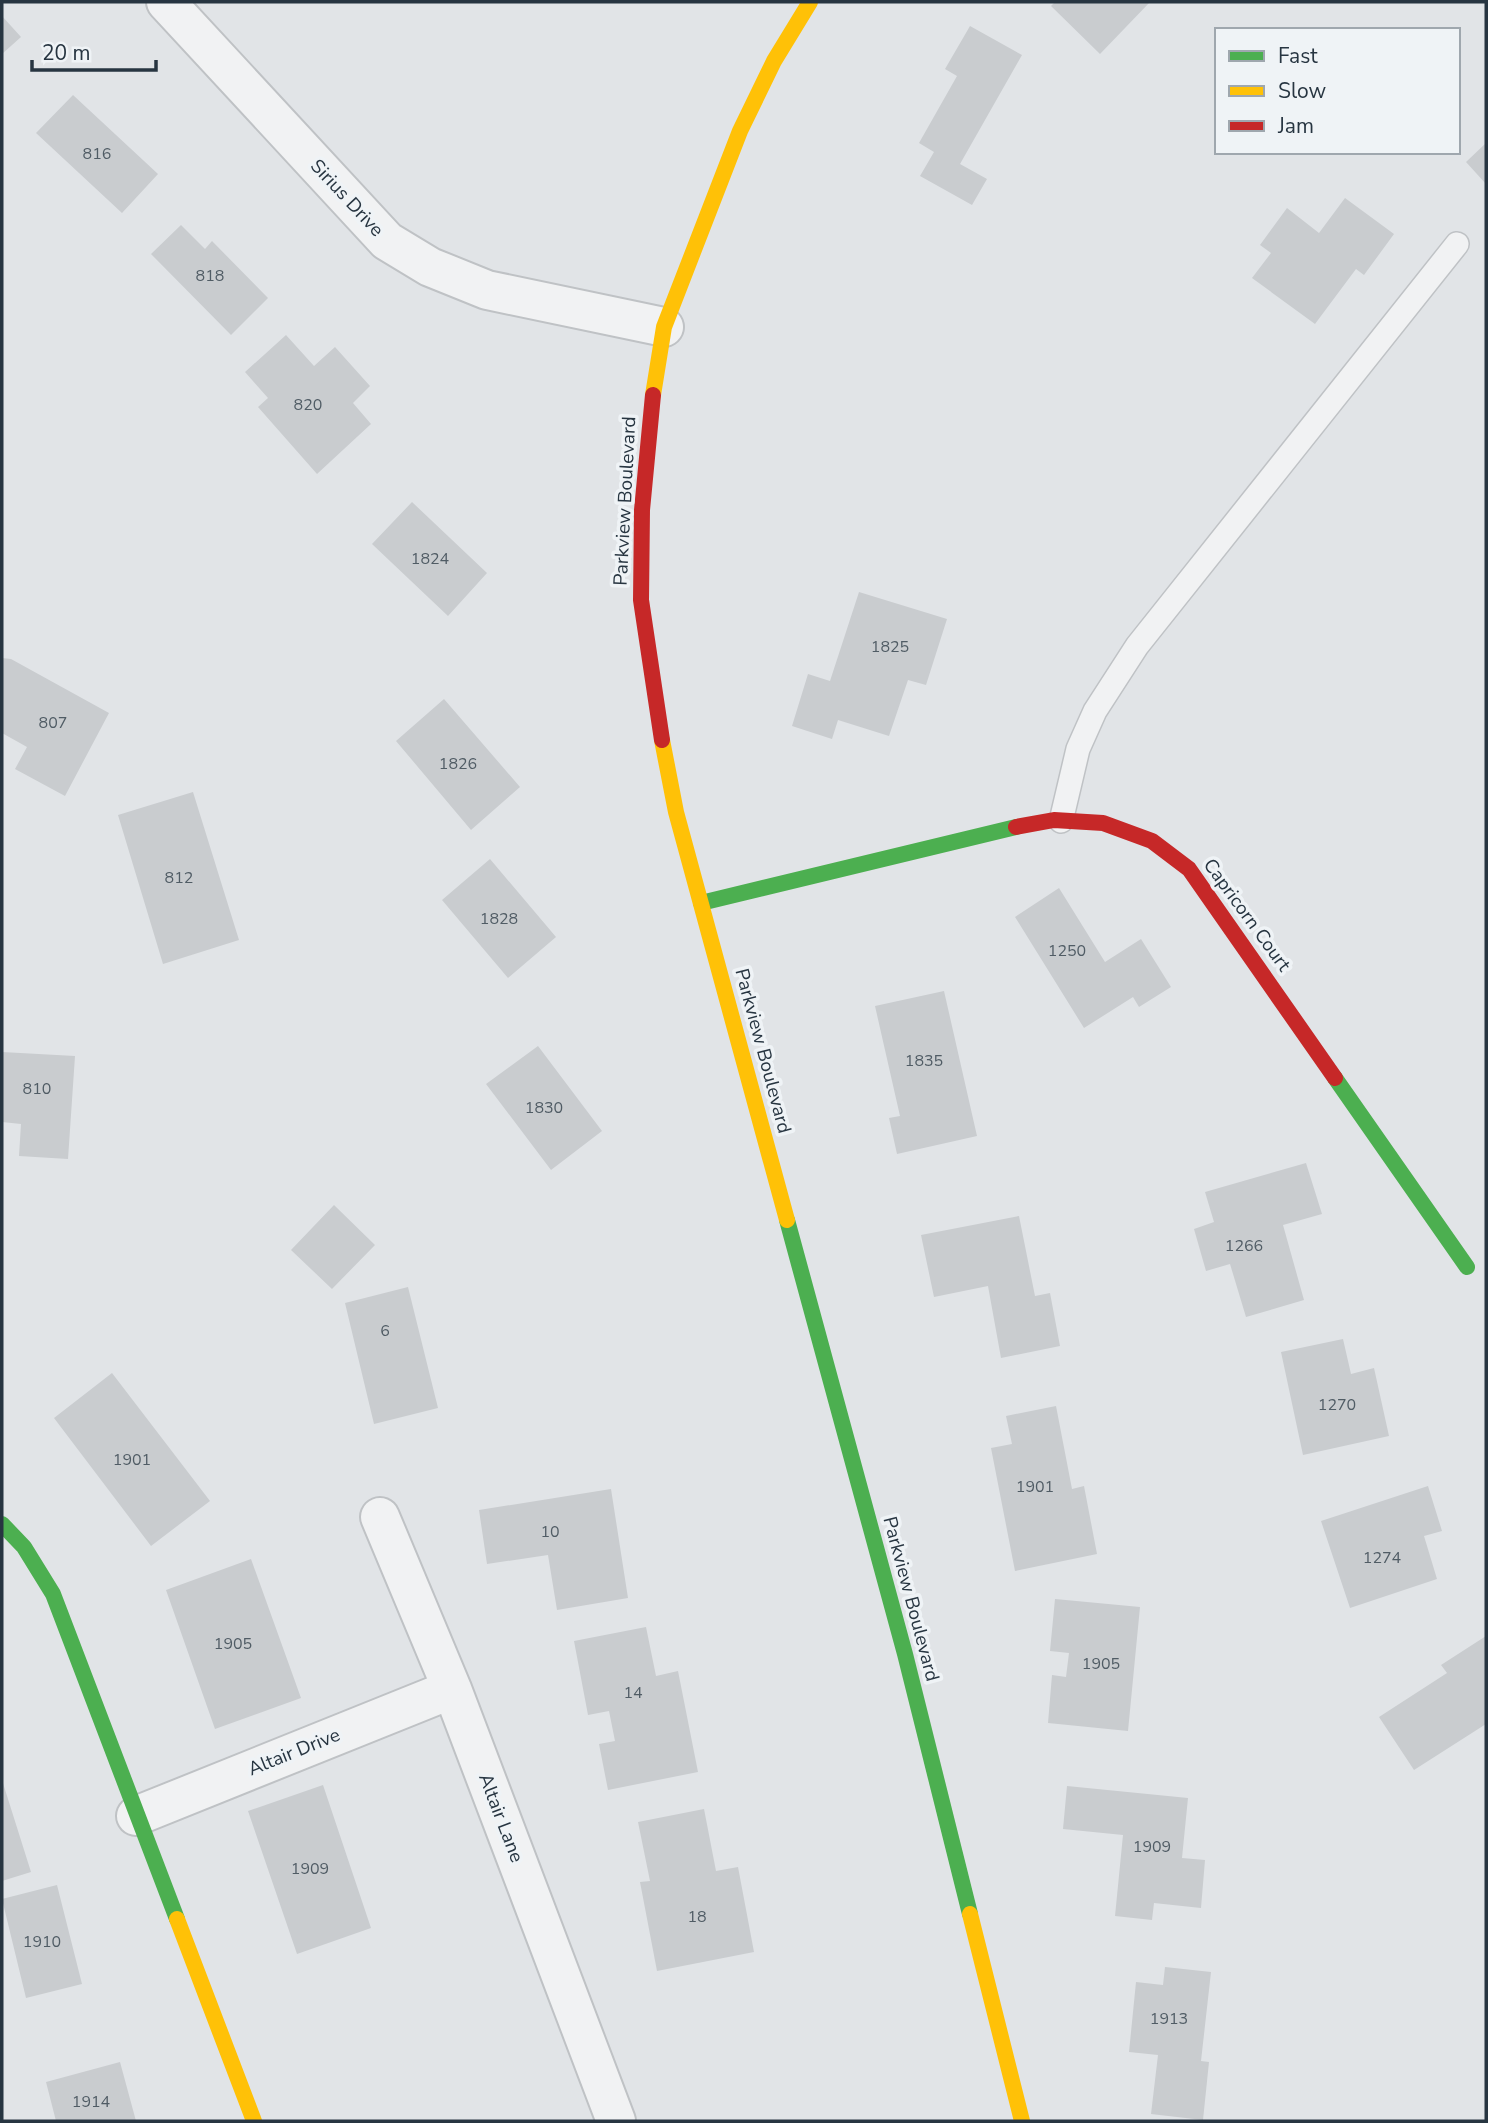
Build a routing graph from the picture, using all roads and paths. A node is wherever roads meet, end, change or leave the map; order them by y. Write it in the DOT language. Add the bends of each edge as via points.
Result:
graph roads {
  1 [pos="166,2"];
  2 [pos="810,2"];
  3 [pos="1457,244"];
  4 [pos="664,327"];
  5 [pos="1061,821"];
  6 [pos="701,903"];
  7 [pos="1467,1267"];
  8 [pos="380,1517"];
  9 [pos="2,1524"];
  10 [pos="452,1689"];
  11 [pos="136,1816"];
  12 [pos="254,2121"];
  13 [pos="616,2121"];
  14 [pos="1022,2121"];
  1 -- 4 [label="street, Sirius Drive" via="387,241 430,267 487,290"];
  2 -- 4 [label="street, Parkview Boulevard" via="774,61 740,131"];
  3 -- 5 [label="lane" via="1129,657 1095,711 1078,749"];
  4 -- 6 [label="street, Parkview Boulevard" via="642,510 641,600 676,812"];
  5 -- 6 [label="street, Capricorn Court" via="996,831"];
  5 -- 7 [label="street, Capricorn Court" via="1103,823 1152,841 1189,869"];
  6 -- 14 [label="street, Parkview Boulevard" via="905,1654"];
  8 -- 10 [label="street, Altair Lane"];
  9 -- 11 [label="street" via="24,1547 53,1594"];
  10 -- 11 [label="street, Altair Drive"];
  10 -- 13 [label="street, Altair Lane"];
  11 -- 12 [label="street"];
}
